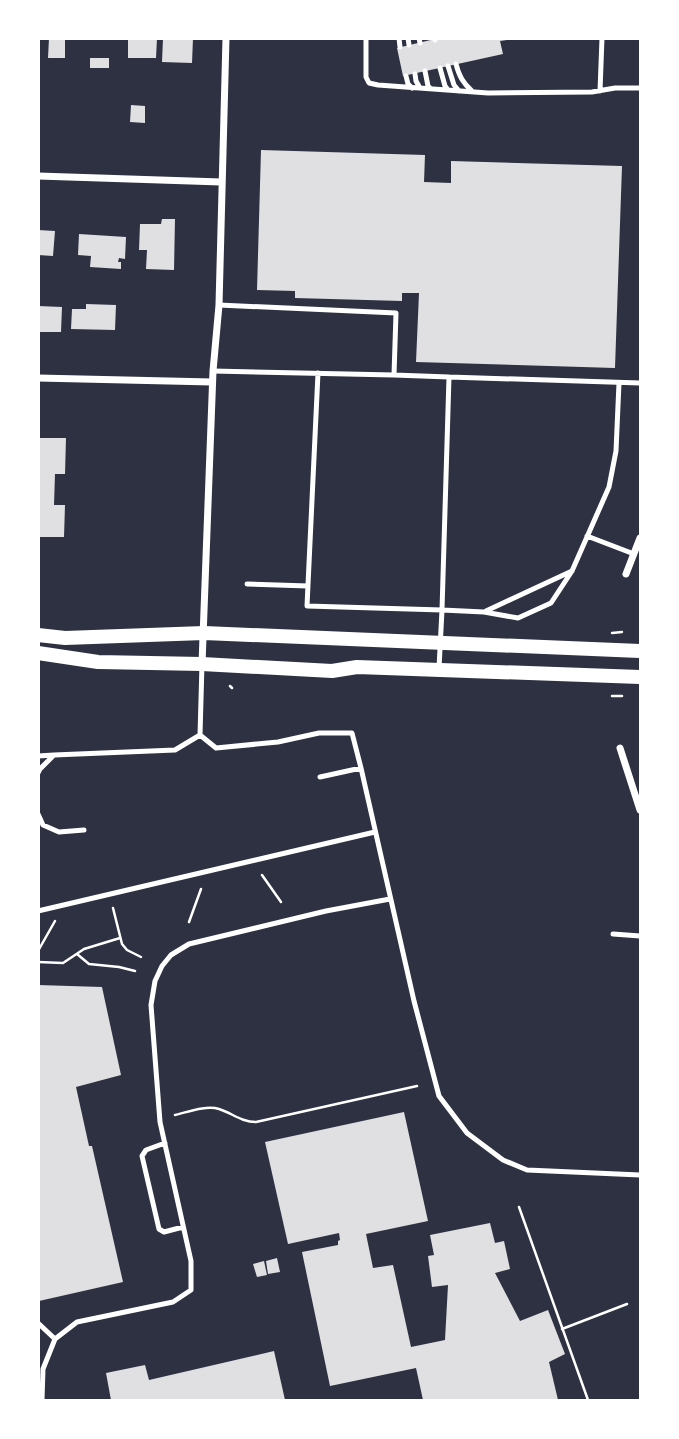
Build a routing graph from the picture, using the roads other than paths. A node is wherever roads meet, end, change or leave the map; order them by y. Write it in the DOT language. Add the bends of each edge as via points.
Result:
graph roads {
  1 [pos="226,38"];
  2 [pos="366,38"];
  3 [pos="400,38"];
  4 [pos="602,38"];
  5 [pos="401,47"];
  6 [pos="456,64"];
  7 [pos="448,66"];
  8 [pos="440,68"];
  9 [pos="425,71"];
  10 [pos="415,74"];
  11 [pos="406,76"];
  12 [pos="412,88"];
  13 [pos="420,88"];
  14 [pos="640,88"];
  15 [pos="431,89"];
  16 [pos="449,90"];
  17 [pos="460,91"];
  18 [pos="600,91"];
  19 [pos="473,92"];
  20 [pos="38,176"];
  21 [pos="221,182"];
  22 [pos="219,305"];
  23 [pos="212,371"];
  24 [pos="317,373"];
  25 [pos="394,375"];
  26 [pos="449,377"];
  27 [pos="38,378"];
  28 [pos="212,382"];
  29 [pos="619,383"];
  30 [pos="640,383"];
  31 [pos="587,536"];
  32 [pos="640,538"];
  33 [pos="635,554"];
  34 [pos="572,571"];
  35 [pos="626,574"];
  36 [pos="247,584"];
  37 [pos="308,586"];
  38 [pos="442,610"];
  39 [pos="484,612"];
  40 [pos="204,633"];
  41 [pos="38,635"];
  42 [pos="440,643"];
  43 [pos="640,651"];
  44 [pos="38,653"];
  45 [pos="202,664"];
  46 [pos="439,670"];
  47 [pos="640,677"];
  48 [pos="200,735"];
  49 [pos="620,748"];
  50 [pos="54,755"];
  51 [pos="38,756"];
  52 [pos="361,768"];
  53 [pos="38,773"];
  54 [pos="320,777"];
  55 [pos="640,810"];
  56 [pos="38,814"];
  57 [pos="84,830"];
  58 [pos="375,832"];
  59 [pos="390,899"];
  60 [pos="38,911"];
  61 [pos="613,934"];
  62 [pos="640,936"];
  63 [pos="165,1143"];
  64 [pos="640,1175"];
  65 [pos="183,1227"];
  66 [pos="38,1323"];
  67 [pos="55,1339"];
  68 [pos="42,1401"];
  1 -- 21 [label="street"];
  2 -- 12 [label="lane" via="369,83"];
  3 -- 5 [label="lane"];
  4 -- 18 [label="lane"];
  6 -- 19 [label="lane" via="464,84"];
  7 -- 17 [label="lane"];
  8 -- 16 [label="lane"];
  9 -- 15 [label="lane"];
  10 -- 13 [label="lane"];
  11 -- 12 [label="lane"];
  12 -- 13 [label="lane"];
  13 -- 15 [label="lane"];
  14 -- 18 [label="lane"];
  15 -- 16 [label="lane"];
  16 -- 17 [label="lane"];
  17 -- 19 [label="lane"];
  18 -- 19 [label="lane"];
  20 -- 21 [label="street"];
  21 -- 22 [label="street"];
  22 -- 23 [label="street"];
  22 -- 25 [label="lane" via="396,313"];
  23 -- 24 [label="lane"];
  23 -- 28 [label="street"];
  24 -- 25 [label="lane"];
  24 -- 37 [label="lane"];
  25 -- 26 [label="lane"];
  26 -- 29 [label="lane"];
  26 -- 38 [label="lane"];
  27 -- 28 [label="street"];
  28 -- 40 [label="street"];
  29 -- 30 [label="lane"];
  29 -- 31 [label="lane" via="616,451 609,486"];
  31 -- 33 [label="lane"];
  31 -- 34 [label="lane"];
  32 -- 33 [label="street"];
  33 -- 35 [label="street"];
  34 -- 39 [label="lane"];
  34 -- 39 [label="lane" via="551,603 518,618"];
  36 -- 37 [label="lane"];
  37 -- 38 [label="lane" via="307,606"];
  38 -- 39 [label="lane"];
  38 -- 42 [label="lane"];
  40 -- 41 [label="main road"];
  40 -- 42 [label="main road"];
  40 -- 45 [label="street"];
  42 -- 43 [label="main road"];
  42 -- 46 [label="lane"];
  44 -- 45 [label="main road" via="98,662"];
  45 -- 46 [label="main road" via="332,671 357,667"];
  45 -- 48 [label="lane"];
  46 -- 47 [label="main road"];
  48 -- 50 [label="lane" via="175,750"];
  48 -- 52 [label="lane" via="216,748 319,733 352,733"];
  49 -- 55 [label="street"];
  50 -- 51 [label="lane"];
  50 -- 53 [label="lane"];
  52 -- 54 [label="lane"];
  52 -- 58 [label="lane"];
  56 -- 57 [label="lane" via="43,825 60,832"];
  58 -- 59 [label="lane"];
  58 -- 60 [label="lane"];
  59 -- 63 [label="lane" via="189,944 171,955 155,981 151,1005"];
  59 -- 64 [label="lane" via="439,1096 467,1133 503,1160 527,1170"];
  61 -- 62 [label="lane"];
  63 -- 65 [label="lane"];
  63 -- 65 [label="lane" via="142,1156 159,1229"];
  65 -- 67 [label="lane" via="191,1261 191,1290 173,1302 77,1322"];
  66 -- 67 [label="lane"];
  67 -- 68 [label="lane" via="43,1368"];
}
